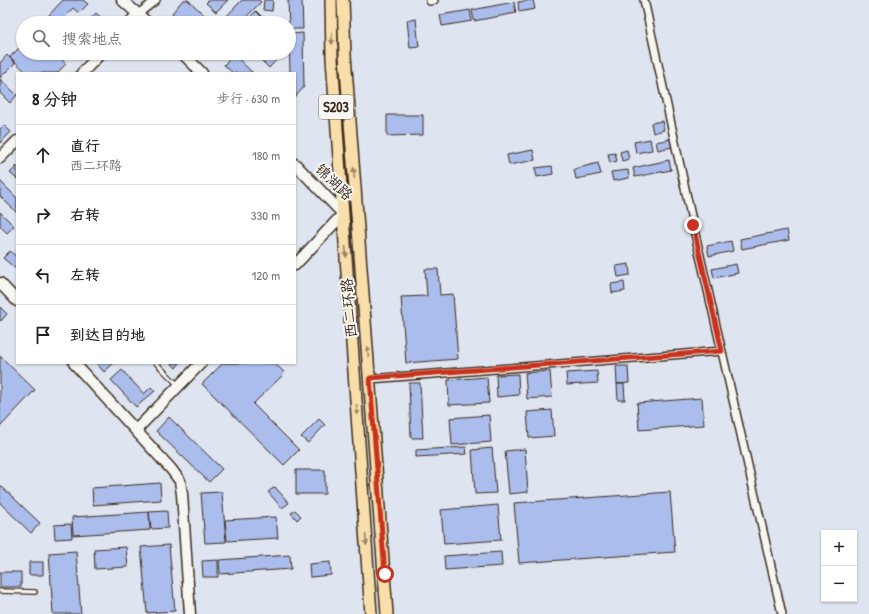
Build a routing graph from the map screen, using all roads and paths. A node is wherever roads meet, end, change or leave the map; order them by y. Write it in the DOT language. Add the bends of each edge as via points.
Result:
graph roads {
  1 [pos="122,0"];
  2 [pos="156,0"];
  3 [pos="331,0"];
  4 [pos="343,0"];
  5 [pos="644,0"];
  6 [pos="138,14"];
  7 [pos="94,60"];
  8 [pos="189,60"];
  9 [pos="83,72"];
  10 [pos="201,72"];
  11 [pos="16,141"];
  12 [pos="0,158"];
  13 [pos="296,165"];
  14 [pos="356,212"];
  15 [pos="343,214"];
  16 [pos="296,264"];
  17 [pos="0,282"];
  18 [pos="16,300"];
  19 [pos="722,351"];
  20 [pos="75,364"];
  21 [pos="157,364"];
  22 [pos="200,364"];
  23 [pos="370,378"];
  24 [pos="355,381"];
  25 [pos="179,386"];
  26 [pos="136,430"];
  27 [pos="0,591"];
  28 [pos="34,592"];
  29 [pos="190,614"];
  30 [pos="371,614"];
  31 [pos="387,614"];
  32 [pos="782,614"];
  1 -- 6 [label="street"];
  2 -- 6 [label="street"];
  3 -- 15 [label="main road, 西二环路 / S203, one-way" via="332,58"];
  14 -- 4 [label="main road, 西二环路 / S203, one-way"];
  5 -- 19 [label="street"];
  7 -- 9 [label="street"];
  8 -- 10 [label="street"];
  11 -- 12 [label="street"];
  13 -- 15 [label="street, 锦湖路"];
  14 -- 15 [label="street, 锦湖路"];
  23 -- 14 [label="main road, 西二环路 / S203, one-way"];
  15 -- 16 [label="street"];
  15 -- 24 [label="main road, 西二环路 / S203, one-way"];
  17 -- 18 [label="street"];
  19 -- 23 [label="street"];
  19 -- 32 [label="street"];
  20 -- 26 [label="street"];
  21 -- 25 [label="lane"];
  22 -- 25 [label="street"];
  23 -- 24 [label="main road"];
  23 -- 31 [label="main road, 西二环路 / S203"];
  24 -- 30 [label="main road, 西二环路 / S203, one-way"];
  25 -- 26 [label="street"];
  26 -- 29 [label="street" via="180,481"];
  27 -- 28 [label="lane"];
}
